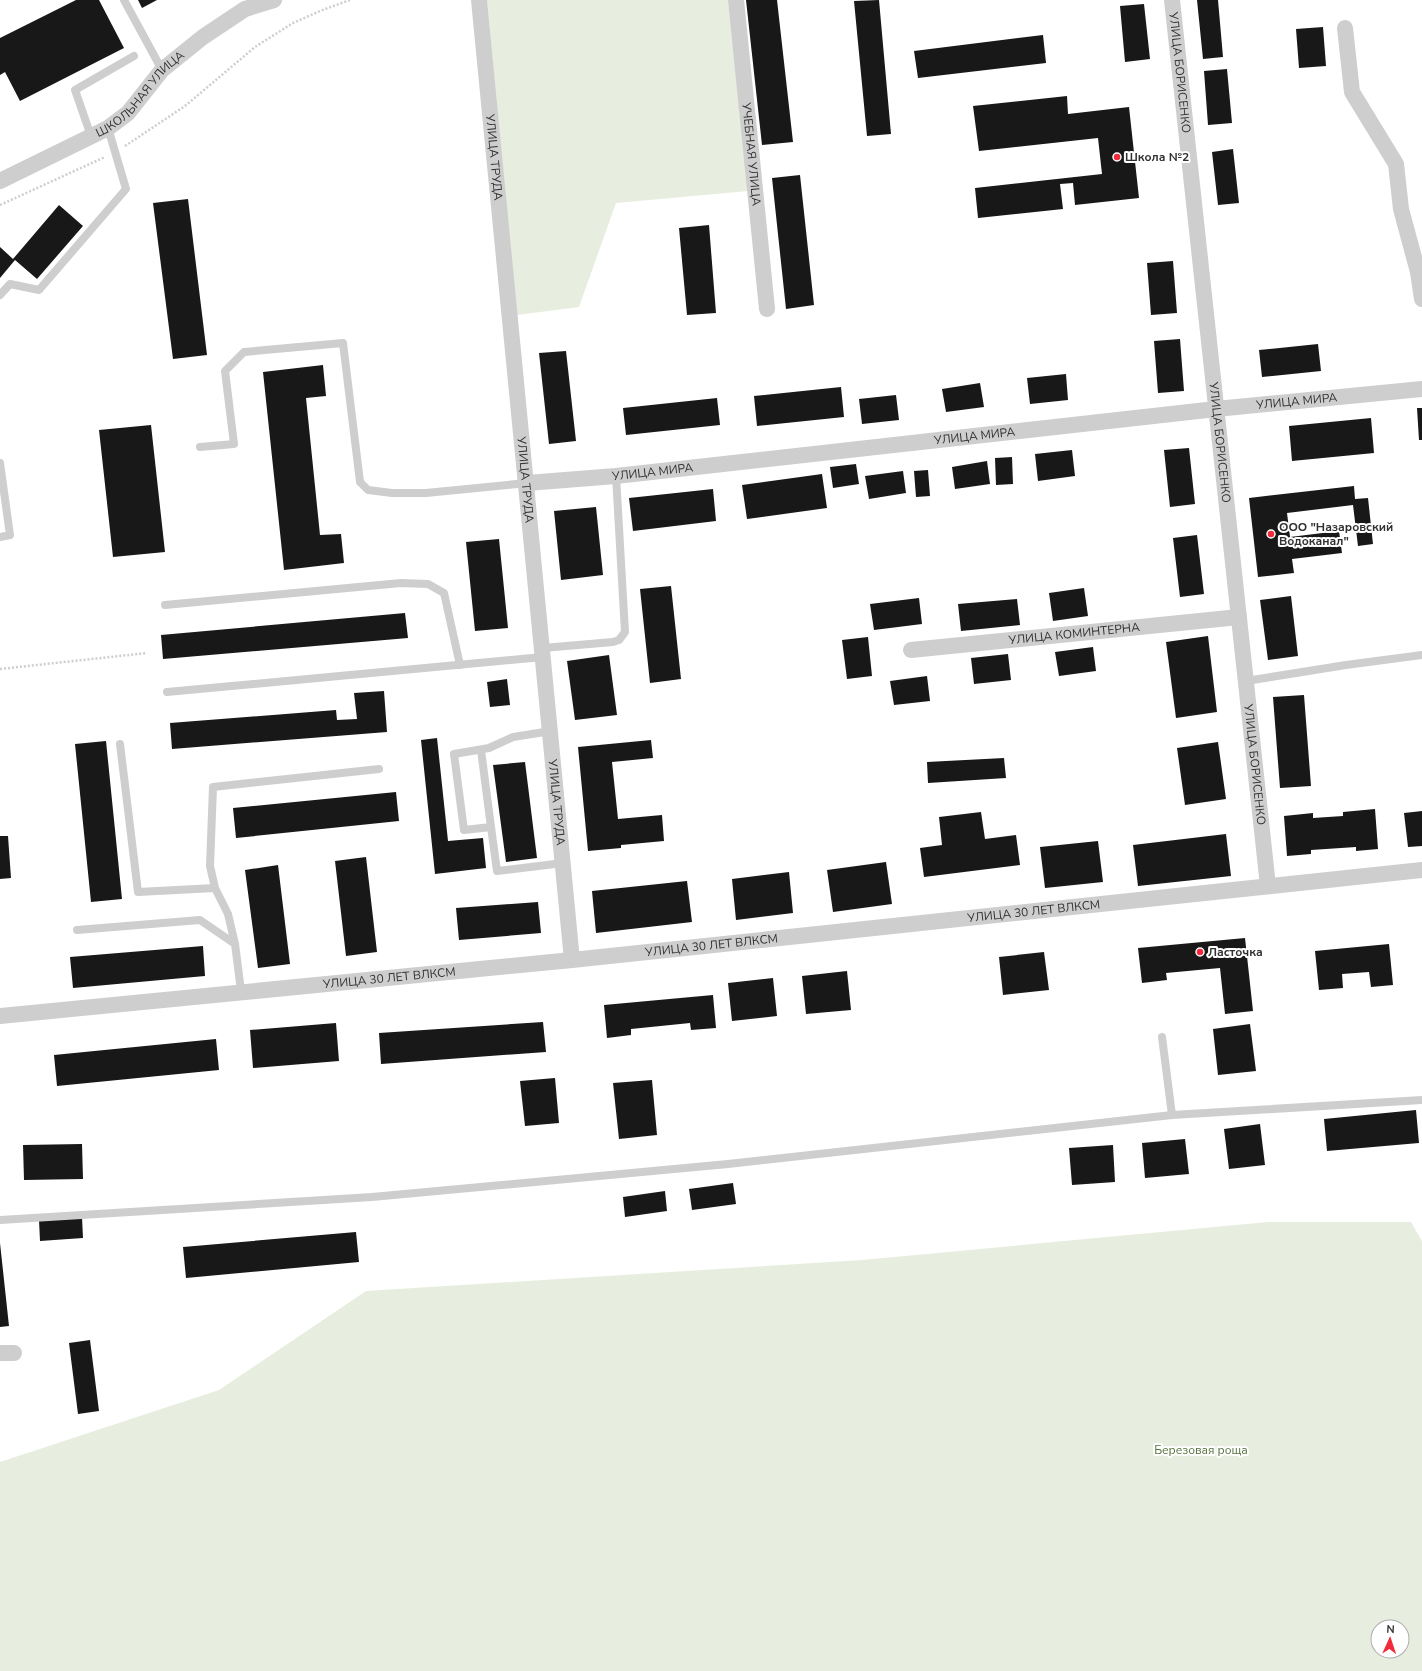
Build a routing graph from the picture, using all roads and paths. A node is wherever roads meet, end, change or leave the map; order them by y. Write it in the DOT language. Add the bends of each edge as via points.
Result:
graph roads {
  1 [pos="124,0"];
  2 [pos="273,0"];
  3 [pos="350,0"];
  4 [pos="479,0"];
  5 [pos="736,0"];
  6 [pos="1172,0"];
  7 [pos="1345,28"];
  8 [pos="134,56"];
  9 [pos="162,70"];
  10 [pos="108,128"];
  11 [pos="91,136"];
  12 [pos="115,152"];
  13 [pos="0,181"];
  14 [pos="0,205"];
  15 [pos="0,296"];
  16 [pos="1422,299"];
  17 [pos="768,309"];
  18 [pos="1422,389"];
  19 [pos="1216,409"];
  20 [pos="200,447"];
  21 [pos="0,463"];
  22 [pos="616,476"];
  23 [pos="527,484"];
  24 [pos="0,536"];
  25 [pos="165,605"];
  26 [pos="1239,617"];
  27 [pos="911,650"];
  28 [pos="543,652"];
  29 [pos="147,653"];
  30 [pos="1422,655"];
  31 [pos="460,665"];
  32 [pos="0,669"];
  33 [pos="1246,681"];
  34 [pos="167,692"];
  35 [pos="551,731"];
  36 [pos="120,744"];
  37 [pos="481,750"];
  38 [pos="379,769"];
  39 [pos="491,827"];
  40 [pos="563,863"];
  41 [pos="1422,870"];
  42 [pos="1268,886"];
  43 [pos="216,888"];
  44 [pos="77,930"];
  45 [pos="235,944"];
  46 [pos="572,960"];
  47 [pos="241,991"];
  48 [pos="0,1016"];
  49 [pos="1162,1037"];
  50 [pos="1422,1100"];
  51 [pos="1172,1115"];
  52 [pos="0,1220"];
  1 -- 9 [label="lane"];
  2 -- 9 [label="street, ШКОЛЬНАЯ УЛИЦА" via="245,9 202,37"];
  3 -- 12 [label="path" via="293,23 255,47 185,106"];
  4 -- 23 [label="street, УЛИЦА ТРУДА"];
  5 -- 17 [label="street, УЧЕБНАЯ УЛИЦА"];
  6 -- 19 [label="street, УЛИЦА БОРИСЕНКО"];
  7 -- 16 [label="street" via="1352,92 1396,164 1401,209 1418,272"];
  8 -- 11 [label="lane" via="74,90"];
  9 -- 10 [label="street, ШКОЛЬНАЯ УЛИЦА" via="128,113"];
  10 -- 11 [label="street, ШКОЛЬНАЯ УЛИЦА"];
  10 -- 12 [label="lane"];
  11 -- 13 [label="street, ШКОЛЬНАЯ УЛИЦА"];
  12 -- 14 [label="path"];
  12 -- 15 [label="lane" via="126,189 39,290 10,284"];
  18 -- 19 [label="street, УЛИЦА МИРА"];
  19 -- 22 [label="street, УЛИЦА МИРА"];
  19 -- 26 [label="street, УЛИЦА БОРИСЕНКО"];
  20 -- 23 [label="lane" via="234,444 225,370 244,352 343,343 360,482 368,490 426,493"];
  21 -- 24 [label="lane" via="10,535"];
  22 -- 23 [label="street, УЛИЦА МИРА"];
  22 -- 28 [label="lane" via="625,632 619,640 613,642"];
  23 -- 28 [label="street, УЛИЦА ТРУДА"];
  25 -- 31 [label="lane" via="401,583 428,584 444,593"];
  26 -- 27 [label="street, УЛИЦА КОМИНТЕРНА"];
  26 -- 33 [label="street, УЛИЦА БОРИСЕНКО"];
  28 -- 31 [label="lane"];
  28 -- 35 [label="street, УЛИЦА ТРУДА"];
  29 -- 32 [label="path"];
  30 -- 33 [label="lane"];
  31 -- 34 [label="lane"];
  33 -- 42 [label="street, УЛИЦА БОРИСЕНКО"];
  35 -- 37 [label="lane" via="512,738"];
  35 -- 40 [label="street, УЛИЦА ТРУДА"];
  36 -- 43 [label="lane" via="138,892"];
  37 -- 39 [label="lane"];
  37 -- 39 [label="lane" via="454,754 464,830"];
  38 -- 43 [label="lane" via="213,787 210,866"];
  39 -- 40 [label="lane" via="497,871"];
  40 -- 46 [label="street, УЛИЦА ТРУДА"];
  41 -- 42 [label="street, УЛИЦА 30 ЛЕТ ВЛКСМ"];
  42 -- 46 [label="street, УЛИЦА 30 ЛЕТ ВЛКСМ"];
  43 -- 45 [label="lane" via="228,914"];
  44 -- 45 [label="lane" via="200,920"];
  45 -- 47 [label="lane"];
  46 -- 47 [label="street, УЛИЦА 30 ЛЕТ ВЛКСМ"];
  47 -- 48 [label="street, УЛИЦА 30 ЛЕТ ВЛКСМ"];
  49 -- 51 [label="lane"];
  50 -- 51 [label="lane"];
  51 -- 52 [label="lane" via="736,1163 380,1197"];
}
